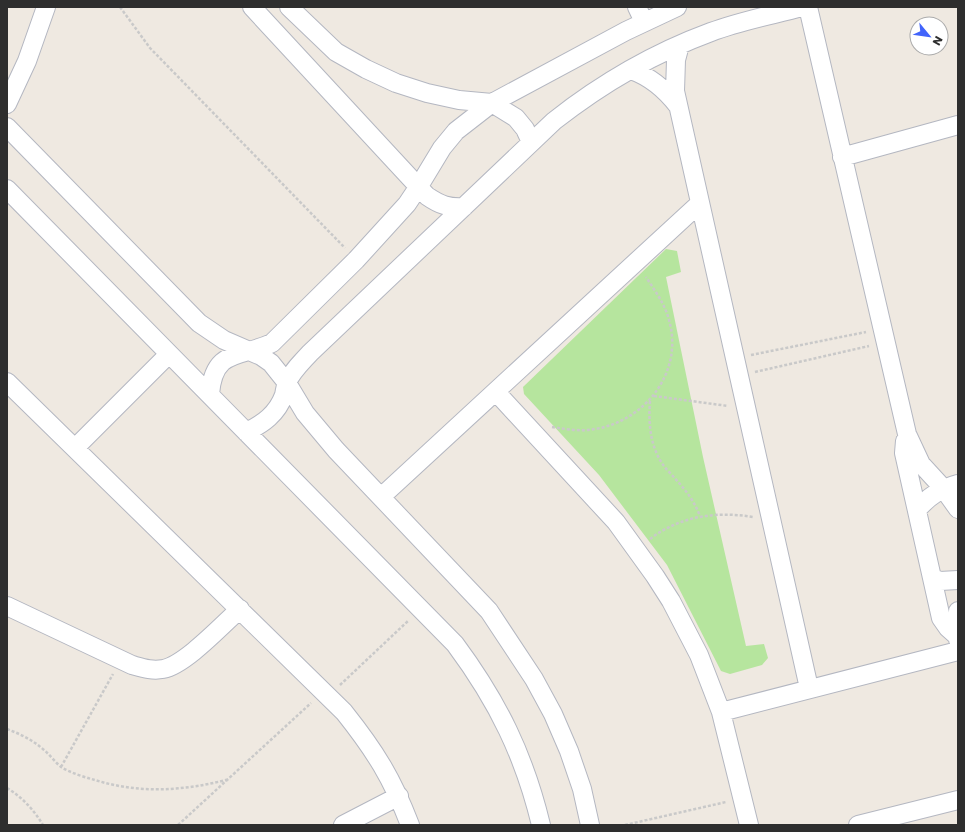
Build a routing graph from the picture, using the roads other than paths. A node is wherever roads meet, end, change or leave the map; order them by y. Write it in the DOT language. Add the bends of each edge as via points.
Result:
graph roads {
  1 [pos="46,7"];
  2 [pos="252,7"];
  3 [pos="289,7"];
  4 [pos="676,7"];
  5 [pos="802,7"];
  6 [pos="808,7"];
  7 [pos="640,15"];
  8 [pos="680,45"];
  9 [pos="631,70"];
  10 [pos="492,103"];
  11 [pos="7,104"];
  12 [pos="678,106"];
  13 [pos="7,127"];
  14 [pos="955,129"];
  15 [pos="532,142"];
  16 [pos="842,157"];
  17 [pos="419,186"];
  18 [pos="7,189"];
  19 [pos="700,203"];
  20 [pos="464,207"];
  21 [pos="250,351"];
  22 [pos="170,354"];
  23 [pos="7,382"];
  24 [pos="287,382"];
  25 [pos="496,392"];
  26 [pos="210,394"];
  27 [pos="246,432"];
  28 [pos="907,434"];
  29 [pos="75,448"];
  30 [pos="951,486"];
  31 [pos="381,497"];
  32 [pos="917,510"];
  33 [pos="958,510"];
  34 [pos="932,578"];
  35 [pos="958,580"];
  36 [pos="7,606"];
  37 [pos="240,610"];
  38 [pos="958,611"];
  39 [pos="958,643"];
  40 [pos="809,688"];
  41 [pos="721,712"];
  42 [pos="399,796"];
  43 [pos="958,800"];
  44 [pos="343,825"];
  45 [pos="410,825"];
  46 [pos="540,825"];
  47 [pos="590,825"];
  48 [pos="749,825"];
  49 [pos="858,825"];
  1 -- 11 [label="street" via="27,61"];
  2 -- 17 [label="street"];
  3 -- 10 [label="street" via="336,52 366,69 396,83 427,93 459,100"];
  4 -- 7 [label="street"];
  5 -- 8 [label="street" via="711,32"];
  6 -- 16 [label="street"];
  7 -- 10 [label="street"];
  8 -- 9 [label="street"];
  8 -- 12 [label="street" via="674,75"];
  9 -- 12 [label="street" via="658,83"];
  9 -- 15 [label="street" via="578,102"];
  10 -- 15 [label="street" via="516,118"];
  10 -- 17 [label="street" via="473,116 446,142"];
  12 -- 19 [label="street"];
  13 -- 21 [label="street" via="199,324 224,340"];
  14 -- 16 [label="street"];
  15 -- 20 [label="street"];
  16 -- 28 [label="street"];
  17 -- 20 [label="street" via="438,204"];
  17 -- 21 [label="street" via="407,204 356,260 272,343"];
  18 -- 22 [label="street"];
  19 -- 25 [label="street"];
  19 -- 40 [label="street"];
  20 -- 24 [label="street" via="310,353"];
  21 -- 24 [label="street" via="271,363"];
  21 -- 26 [label="street" via="237,353 216,369 211,381"];
  22 -- 26 [label="street"];
  22 -- 29 [label="street"];
  23 -- 29 [label="street"];
  24 -- 27 [label="street" via="278,408 269,418"];
  24 -- 31 [label="street" via="316,427"];
  25 -- 31 [label="street"];
  25 -- 41 [label="street" via="616,522 638,550 686,628"];
  26 -- 27 [label="street"];
  27 -- 46 [label="street" via="455,644 492,698 521,758"];
  28 -- 30 [label="street" via="921,464"];
  28 -- 32 [label="street" via="904,453"];
  29 -- 37 [label="street"];
  30 -- 32 [label="street" via="925,501"];
  30 -- 33 [label="street"];
  31 -- 47 [label="street" via="489,611 513,645 553,714 569,751 582,789"];
  32 -- 34 [label="street"];
  34 -- 35 [label="street" via="940,581"];
  34 -- 39 [label="street" via="940,618"];
  36 -- 37 [label="street" via="122,660 148,669 164,668 179,662"];
  37 -- 42 [label="street" via="326,694 366,739"];
  38 -- 39 [label="street"];
  39 -- 40 [label="street"];
  40 -- 41 [label="street"];
  41 -- 48 [label="street"];
  42 -- 44 [label="street"];
  42 -- 45 [label="street"];
  43 -- 49 [label="street"];
}
